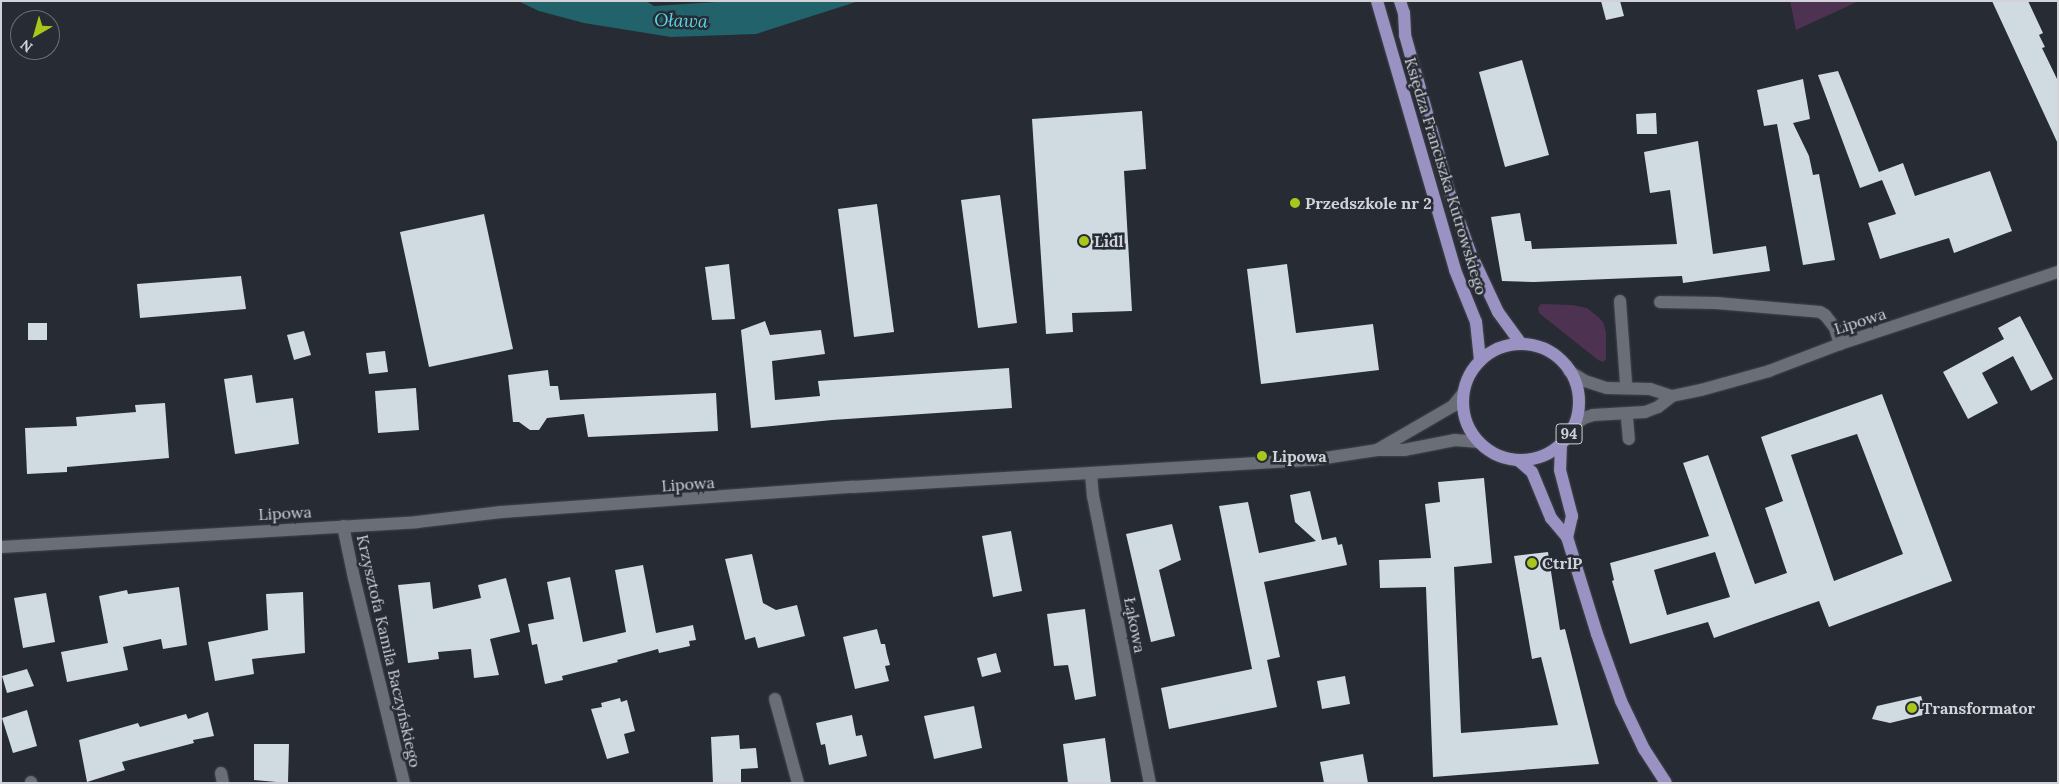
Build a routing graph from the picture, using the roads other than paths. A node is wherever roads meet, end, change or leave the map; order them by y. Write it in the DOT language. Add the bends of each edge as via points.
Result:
graph roads {
  1 [pos="1377,1"];
  2 [pos="1400,1"];
  3 [pos="2058,272"];
  4 [pos="1620,301"];
  5 [pos="1660,302"];
  6 [pos="1521,344"];
  7 [pos="1840,344"];
  8 [pos="1480,361"];
  9 [pos="1569,371"];
  10 [pos="1626,382"];
  11 [pos="1463,393"];
  12 [pos="1672,396"];
  13 [pos="1626,418"];
  14 [pos="1574,425"];
  15 [pos="1629,439"];
  16 [pos="1479,442"];
  17 [pos="1561,444"];
  18 [pos="1377,450"];
  19 [pos="1518,460"];
  20 [pos="1091,474"];
  21 [pos="343,526"];
  22 [pos="1568,537"];
  23 [pos="1,547"];
  24 [pos="775,699"];
  25 [pos="404,783"];
  26 [pos="798,783"];
  27 [pos="1150,783"];
  28 [pos="1666,783"];
  1 -- 8 [label="main road, Księdza Franciszka Kutrowskiego" via="1455,270 1476,322"];
  2 -- 6 [label="main road, Księdza Franciszka Kutrowskiego" via="1405,35 1451,198 1470,252 1498,312"];
  3 -- 7 [label="street, Lipowa"];
  4 -- 10 [label="street"];
  5 -- 7 [label="street" via="1820,312 1835,328"];
  6 -- 8 [label="main road, 94" via="1506,346"];
  6 -- 9 [label="main road, 94" via="1548,351"];
  7 -- 12 [label="street, Lipowa" via="1768,371"];
  8 -- 11 [label="main road, 94" via="1472,370"];
  9 -- 12 [label="street, Lipowa" via="1599,387 1650,389"];
  9 -- 14 [label="main road, 94" via="1578,397"];
  11 -- 16 [label="main road, 94" via="1465,420"];
  11 -- 18 [label="street, Lipowa" via="1453,406"];
  12 -- 14 [label="street, Lipowa" via="1645,412 1593,415"];
  13 -- 15 [label="street"];
  14 -- 17 [label="main road, 94"];
  16 -- 18 [label="street, Lipowa" via="1455,440 1404,450"];
  16 -- 19 [label="main road, 94" via="1500,456"];
  17 -- 19 [label="main road, 94" via="1547,454"];
  17 -- 22 [label="main road, 94" via="1560,470 1572,516"];
  18 -- 20 [label="street, Lipowa" via="1312,460"];
  19 -- 22 [label="main road, 94" via="1532,472 1551,518"];
  20 -- 21 [label="street, Lipowa" via="502,512 417,522"];
  20 -- 27 [label="street, Łąkowa" via="1092,496"];
  21 -- 23 [label="street, Lipowa"];
  21 -- 25 [label="street, Krzysztofa Kamila Baczyńskiego"];
  22 -- 28 [label="main road, 94" via="1621,701 1644,749"];
  24 -- 26 [label="street"];
}
